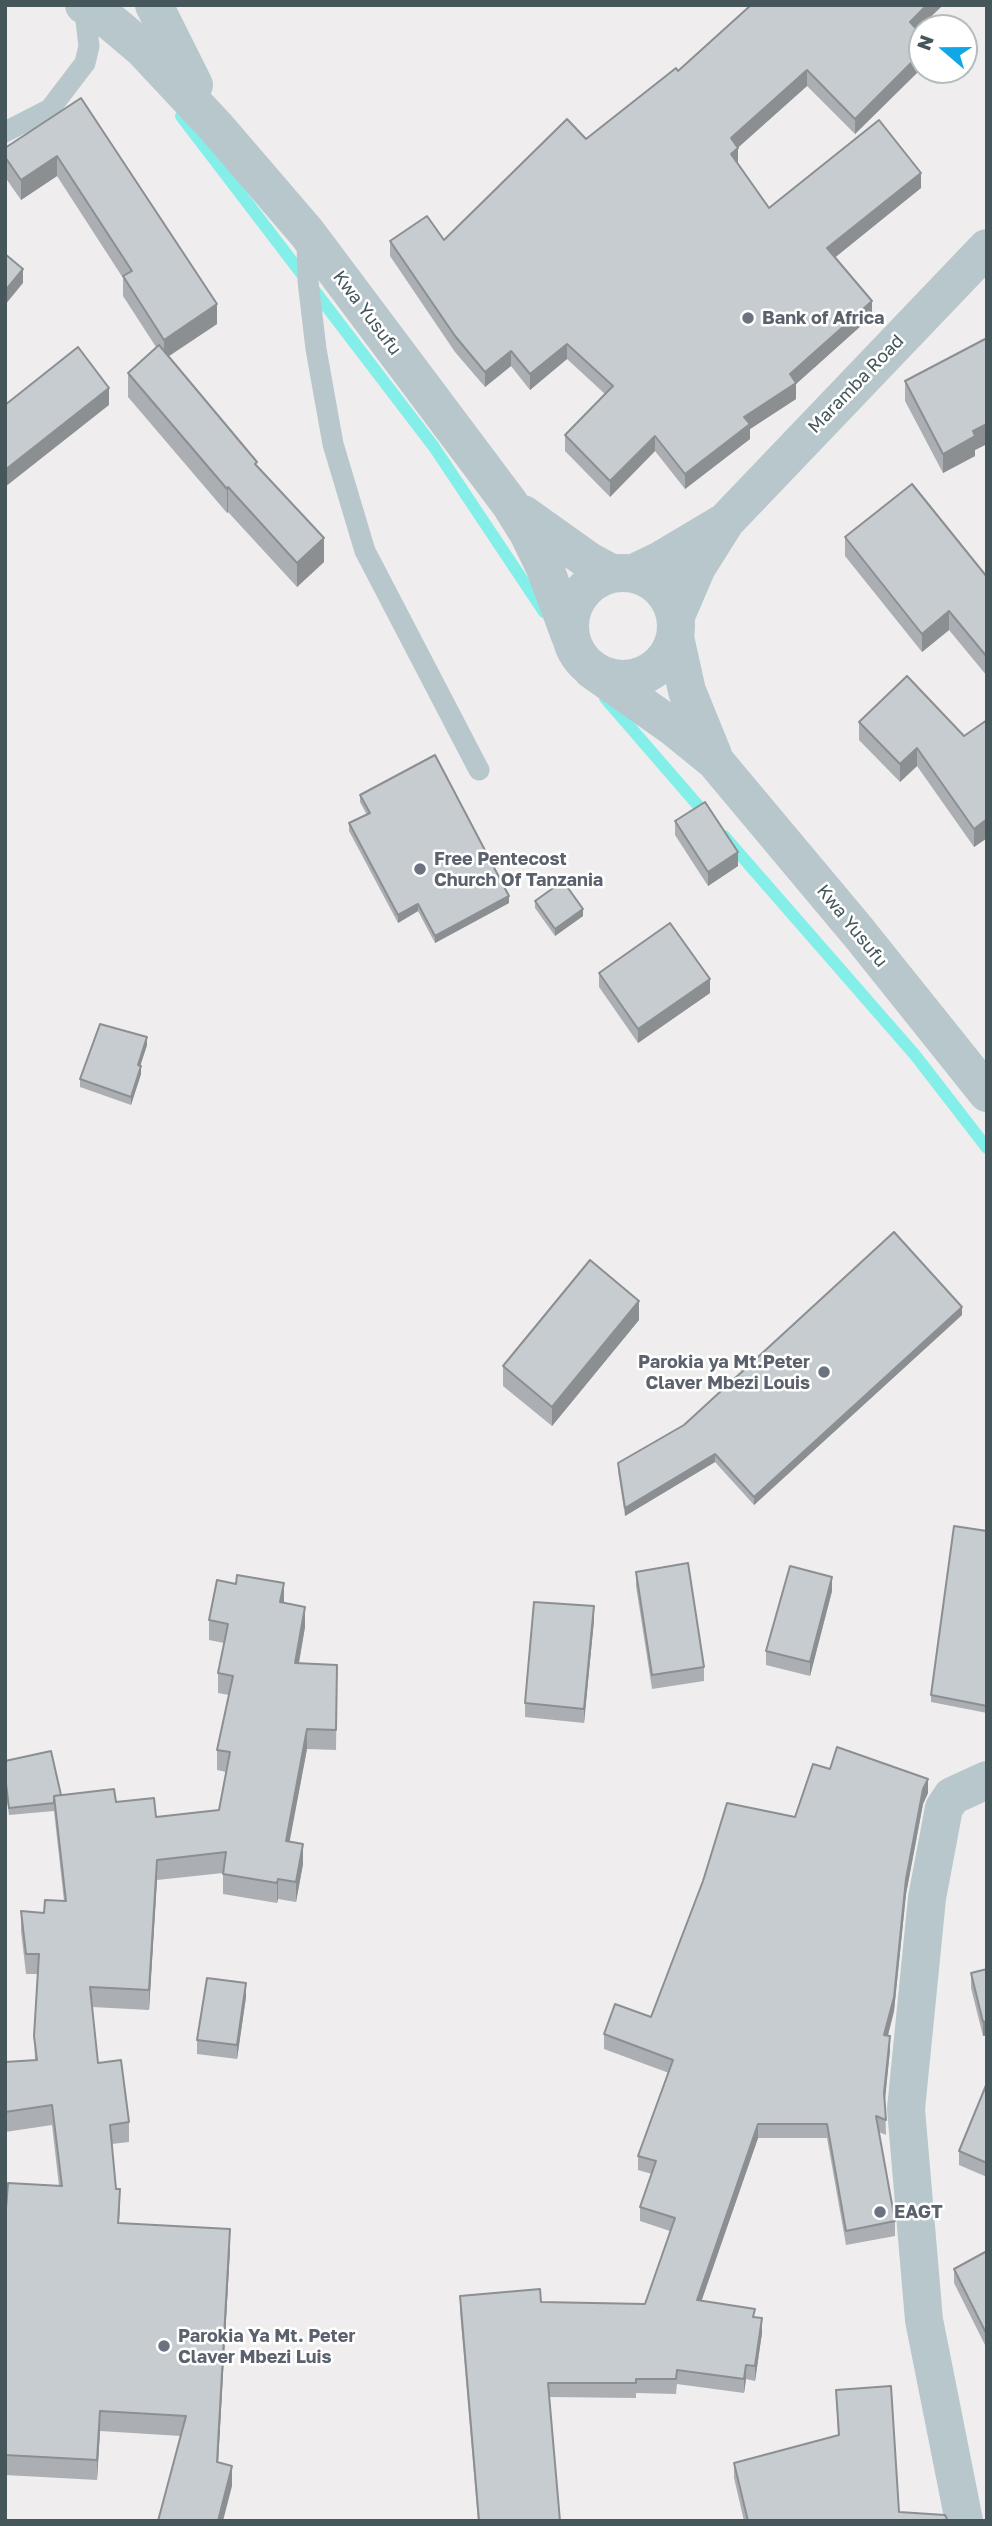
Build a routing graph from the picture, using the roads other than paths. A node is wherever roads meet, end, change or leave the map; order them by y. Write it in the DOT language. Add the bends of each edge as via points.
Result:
graph roads {
  1 [pos="84,5"];
  2 [pos="154,5"];
  3 [pos="216,127"];
  4 [pos="5,132"];
  5 [pos="307,233"];
  6 [pos="987,248"];
  7 [pos="510,504"];
  8 [pos="726,521"];
  9 [pos="623,574"];
  10 [pos="675,626"];
  11 [pos="570,636"];
  12 [pos="592,670"];
  13 [pos="715,761"];
  14 [pos="479,770"];
  15 [pos="987,1093"];
  16 [pos="987,1780"];
  17 [pos="964,2521"];
  1 -- 3 [label="street, Kwa Yusufu" via="144,49"];
  1 -- 4 [label="lane" via="89,46 85,63 50,109"];
  2 -- 3 [label="street, Kwa Yusufu"];
  3 -- 5 [label="street, Kwa Yusufu"];
  5 -- 7 [label="street, Kwa Yusufu"];
  5 -- 14 [label="lane" via="318,363 333,444 365,551"];
  6 -- 8 [label="street, Maramba Road"];
  7 -- 9 [label="street, Kwa Yusufu" via="589,561"];
  7 -- 11 [label="street, Kwa Yusufu" via="545,568"];
  8 -- 9 [label="street, Maramba Road" via="659,561"];
  8 -- 10 [label="street, Maramba Road" via="703,556"];
  9 -- 10 [label="street" via="653,581 668,596"];
  9 -- 11 [label="street" via="594,581 579,596 571,615"];
  10 -- 12 [label="street" via="667,656 652,671 632,679"];
  10 -- 13 [label="street, Kwa Yusufu" via="687,691"];
  11 -- 12 [label="street" via="578,655"];
  12 -- 13 [label="street, Kwa Yusufu"];
  13 -- 15 [label="street, Kwa Yusufu"];
  16 -- 17 [label="street" via="952,1796 944,1808 927,1898 906,2109 924,2320"];
}
